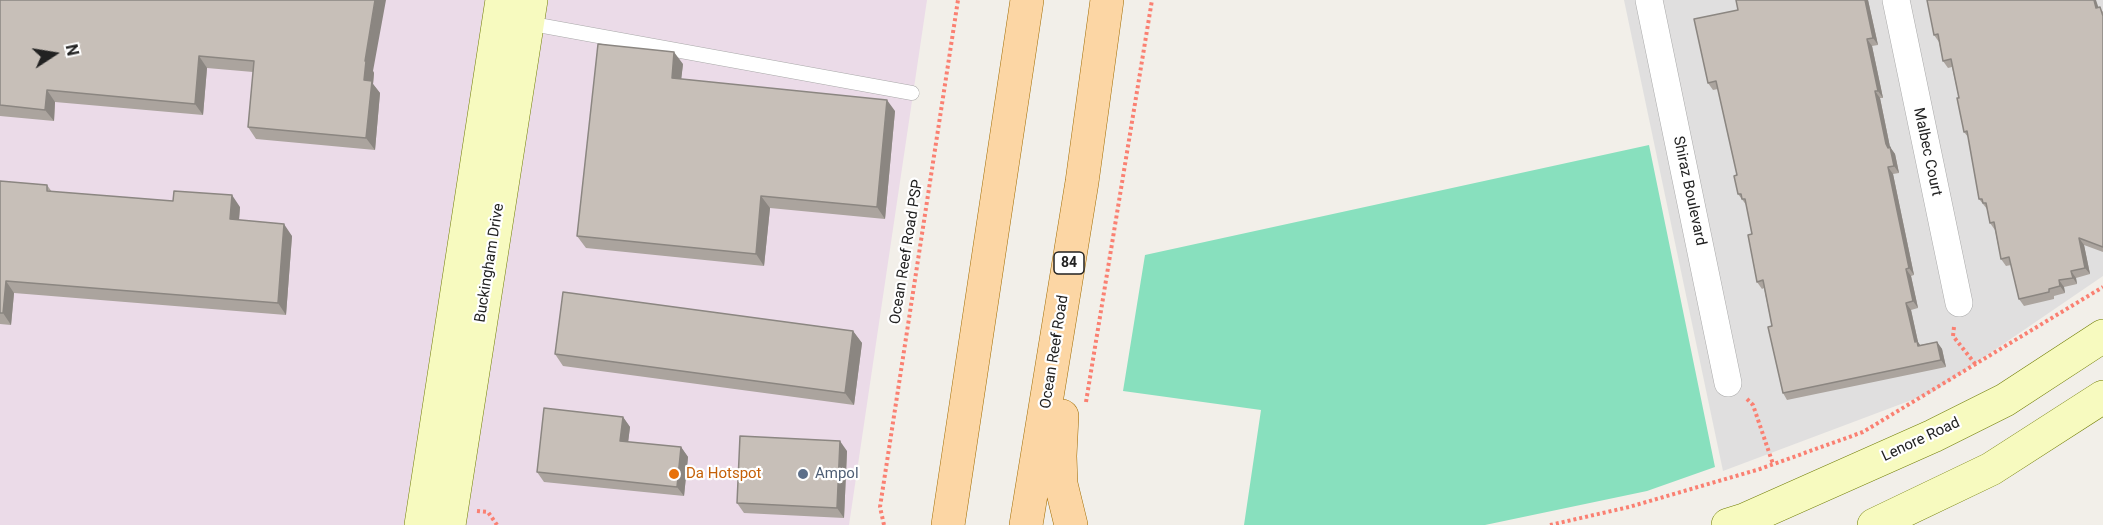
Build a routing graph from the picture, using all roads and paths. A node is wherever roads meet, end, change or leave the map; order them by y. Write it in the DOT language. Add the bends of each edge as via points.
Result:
graph roads {
  1 [pos="502,0"];
  2 [pos="958,0"];
  3 [pos="1027,0"];
  4 [pos="1107,0"];
  5 [pos="1152,0"];
  6 [pos="1649,0"];
  7 [pos="1896,0"];
  8 [pos="529,11"];
  9 [pos="912,93"];
  10 [pos="1082,182"];
  11 [pos="2103,287"];
  12 [pos="1959,303"];
  13 [pos="2103,336"];
  14 [pos="1976,365"];
  15 [pos="1728,383"];
  16 [pos="2103,397"];
  17 [pos="1084,412"];
  18 [pos="1773,464"];
  19 [pos="456,487"];
  20 [pos="952,490"];
  21 [pos="1754,520"];
  22 [pos="421,525"];
  23 [pos="449,525"];
  24 [pos="467,525"];
  25 [pos="884,525"];
  26 [pos="932,525"];
  27 [pos="948,525"];
  28 [pos="1026,525"];
  29 [pos="1071,525"];
  30 [pos="1550,525"];
  31 [pos="1874,525"];
  1 -- 22 [label="street, Buckingham Drive"];
  2 -- 25 [label="path, Ocean Reef Road PSP" via="880,507"];
  3 -- 20 [label="main road"];
  4 -- 10 [label="main road, Ocean Reef Road / 84"];
  5 -- 17 [label="path"];
  6 -- 15 [label="street, Shiraz Boulevard"];
  7 -- 12 [label="street, Malbec Court"];
  8 -- 9 [label="lane"];
  8 -- 19 [label="street, Buckingham Drive"];
  10 -- 28 [label="main road, Ocean Reef Road / 84"];
  10 -- 29 [label="main road" via="1081,259 1065,369 1060,456 1061,483"];
  11 -- 14 [label="path"];
  12 -- 14 [label="path" via="1953,336"];
  13 -- 21 [label="street, Lenore Road" via="2005,400"];
  14 -- 18 [label="path" via="1863,432"];
  15 -- 18 [label="path" via="1753,405"];
  16 -- 31 [label="street" via="1991,470"];
  18 -- 30 [label="path" via="1629,507"];
  19 -- 23 [label="street, Buckingham Drive"];
  19 -- 24 [label="street"];
  20 -- 26 [label="main road"];
  20 -- 27 [label="main road"];
}
